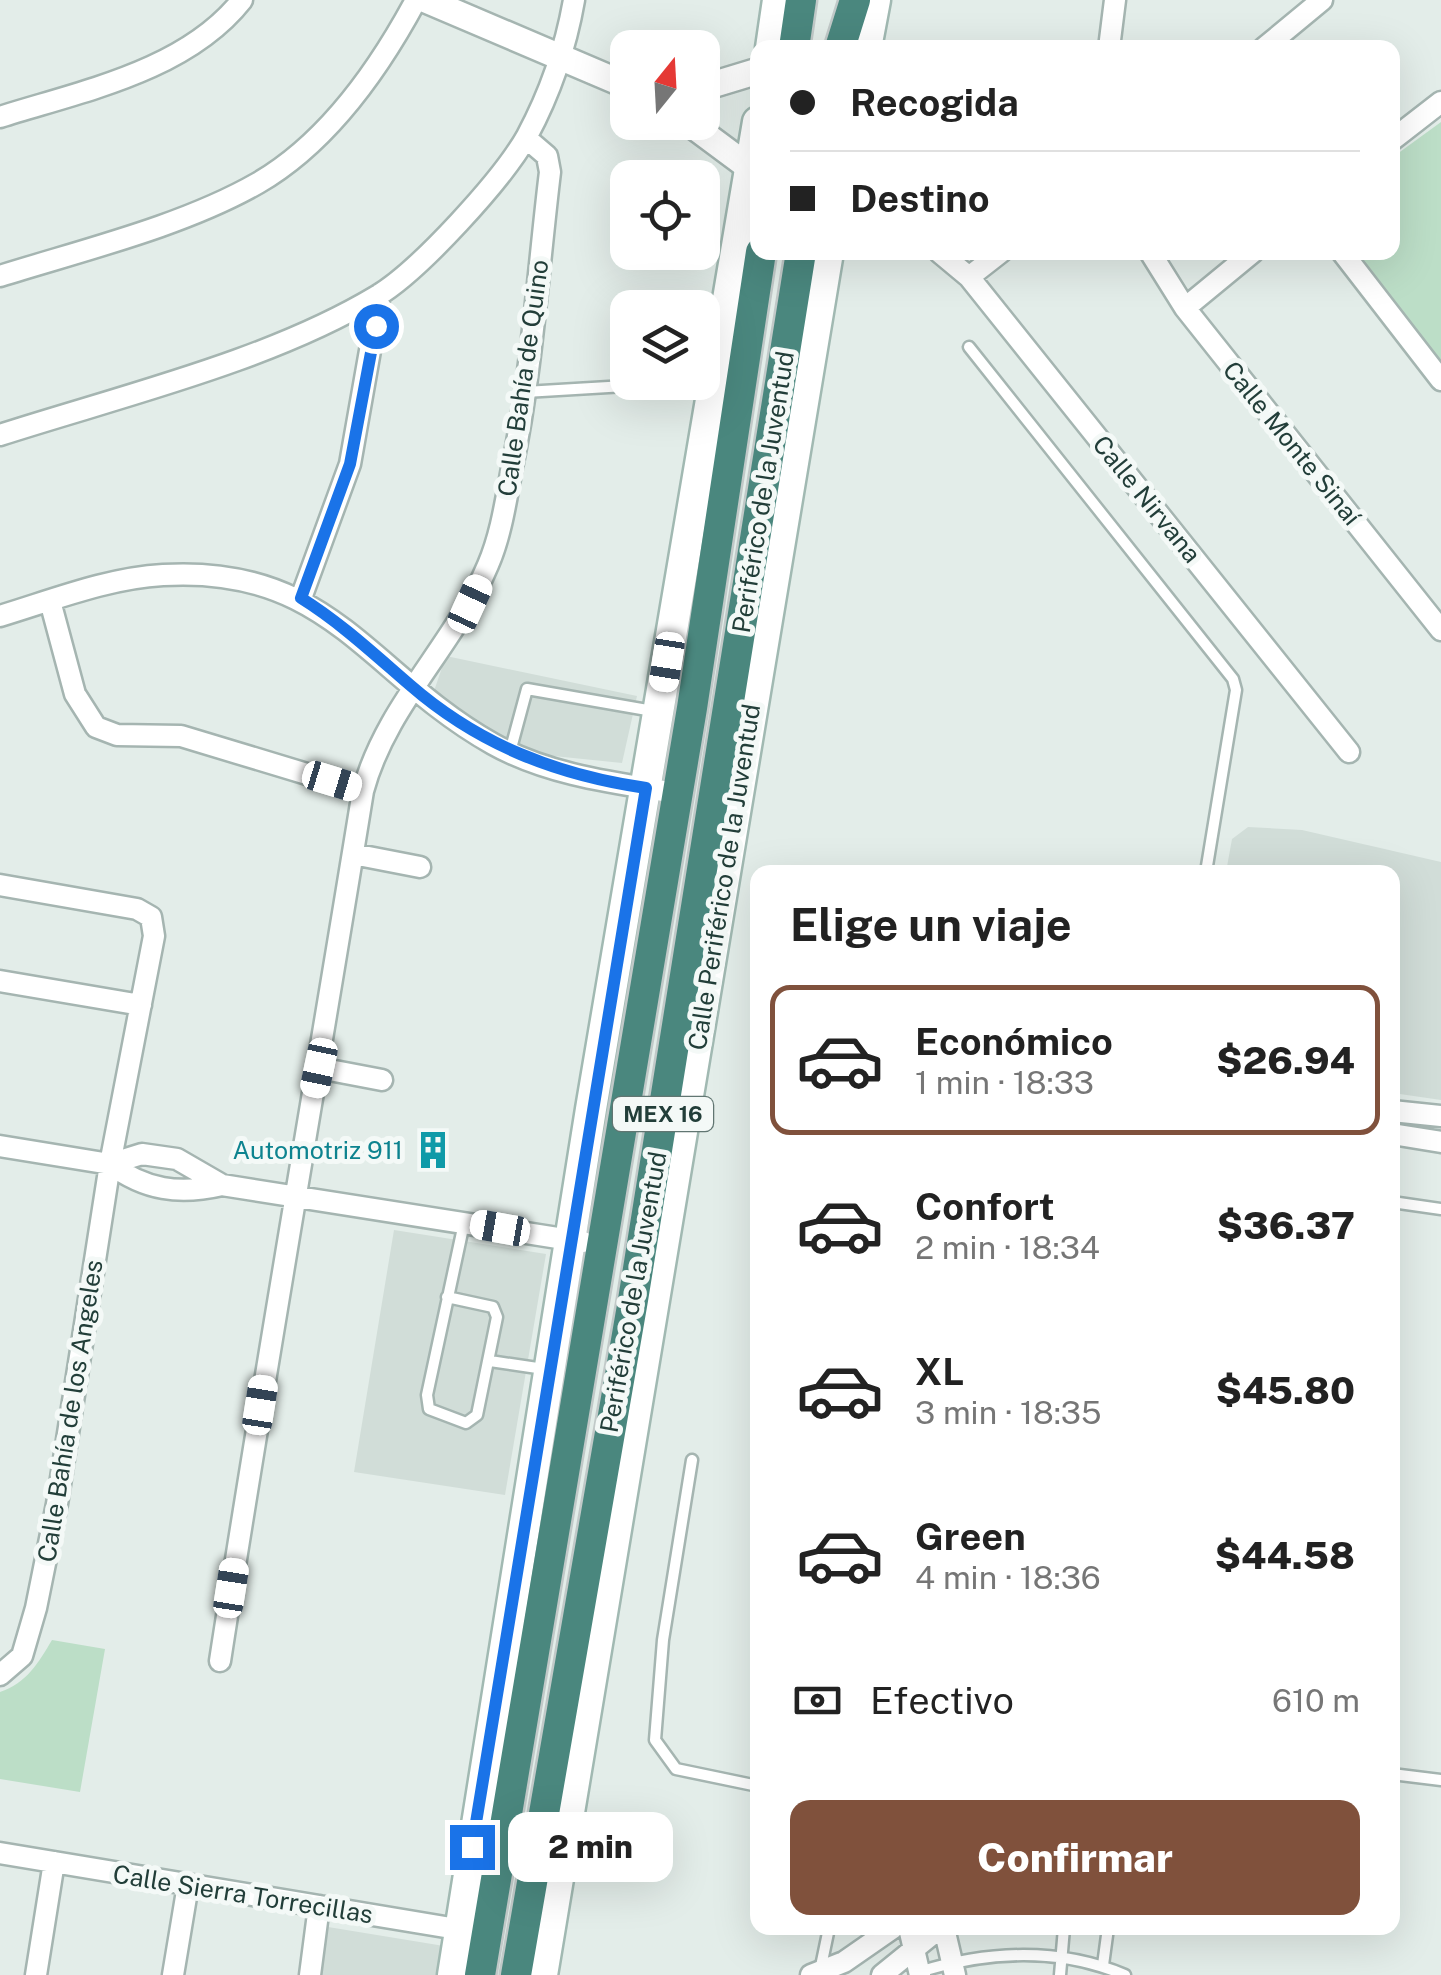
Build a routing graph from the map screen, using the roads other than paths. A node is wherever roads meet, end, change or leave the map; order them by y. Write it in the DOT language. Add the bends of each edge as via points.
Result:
graph roads {
  1 [pos="242,0"];
  2 [pos="416,0"];
  3 [pos="426,0"];
  4 [pos="574,0"];
  5 [pos="778,0"];
  6 [pos="801,0"];
  7 [pos="845,0"];
  8 [pos="856,0"];
  9 [pos="874,0"];
  10 [pos="1115,0"];
  11 [pos="1322,0"];
  12 [pos="771,40"];
  13 [pos="795,40"];
  14 [pos="839,40"];
  15 [pos="841,40"];
  16 [pos="867,40"];
  17 [pos="1110,40"];
  18 [pos="1274,40"];
  19 [pos="559,58"];
  20 [pos="750,73"];
  21 [pos="610,79"];
  22 [pos="720,83"];
  23 [pos="1441,102"];
  24 [pos="0,117"];
  25 [pos="1400,134"];
  26 [pos="526,138"];
  27 [pos="711,140"];
  28 [pos="750,170"];
  29 [pos="750,185"];
  30 [pos="760,260"];
  31 [pos="801,260"];
  32 [pos="827,260"];
  33 [pos="949,260"];
  34 [pos="991,260"];
  35 [pos="1155,260"];
  36 [pos="1243,260"];
  37 [pos="1348,260"];
  38 [pos="0,276"];
  39 [pos="969,277"];
  40 [pos="380,294"];
  41 [pos="1185,308"];
  42 [pos="720,311"];
  43 [pos="969,347"];
  44 [pos="1441,380"];
  45 [pos="610,387"];
  46 [pos="524,392"];
  47 [pos="701,400"];
  48 [pos="0,435"];
  49 [pos="301,598"];
  50 [pos="50,601"];
  51 [pos="0,616"];
  52 [pos="1441,630"];
  53 [pos="411,686"];
  54 [pos="659,713"];
  55 [pos="510,752"];
  56 [pos="1349,752"];
  57 [pos="363,790"];
  58 [pos="662,791"];
  59 [pos="353,854"];
  60 [pos="1207,865"];
  61 [pos="420,868"];
  62 [pos="0,885"];
  63 [pos="0,981"];
  64 [pos="141,1005"];
  65 [pos="319,1068"];
  66 [pos="382,1080"];
  67 [pos="1400,1112"];
  68 [pos="1441,1116"];
  69 [pos="1400,1135"];
  70 [pos="1441,1142"];
  71 [pos="0,1146"];
  72 [pos="110,1164"];
  73 [pos="222,1185"];
  74 [pos="292,1197"];
  75 [pos="1400,1203"];
  76 [pos="1441,1209"];
  77 [pos="464,1222"];
  78 [pos="585,1243"];
  79 [pos="448,1297"];
  80 [pos="490,1361"];
  81 [pos="549,1370"];
  82 [pos="692,1460"];
  83 [pos="0,1652"];
  84 [pos="22,1656"];
  85 [pos="220,1660"];
  86 [pos="0,1676"];
  87 [pos="1400,1775"];
  88 [pos="1441,1780"];
  89 [pos="750,1784"];
  90 [pos="0,1853"];
  91 [pos="54,1862"];
  92 [pos="188,1885"];
  93 [pos="319,1906"];
  94 [pos="473,1931"];
  95 [pos="827,1935"];
  96 [pos="883,1935"];
  97 [pos="911,1935"];
  98 [pos="938,1935"];
  99 [pos="944,1935"];
  100 [pos="1064,1935"];
  101 [pos="1107,1935"];
  102 [pos="1062,1957"];
  103 [pos="918,1966"];
  104 [pos="1103,1966"];
  105 [pos="953,1968"];
  106 [pos="536,1973"];
  107 [pos="815,1973"];
  108 [pos="36,1975"];
  109 [pos="173,1975"];
  110 [pos="310,1975"];
  111 [pos="454,1975"];
  112 [pos="480,1975"];
  113 [pos="882,1975"];
  114 [pos="1060,1975"];
  115 [pos="1125,1975"];
  1 -- 24 [label="street" via="214,30 172,56"];
  2 -- 38 [label="street" via="370,76 322,130 261,182 220,203"];
  3 -- 19 [label="street"];
  4 -- 19 [label="street"];
  5 -- 12 [label="main road"];
  6 -- 13 [label="highway"];
  7 -- 14 [label="highway"];
  8 -- 15 [label="highway"];
  9 -- 16 [label="main road"];
  10 -- 17 [label="street"];
  11 -- 18 [label="street"];
  19 -- 21 [label="street"];
  19 -- 26 [label="street"];
  20 -- 22 [label="street"];
  23 -- 25 [label="street"];
  26 -- 40 [label="street" via="429,252"];
  26 -- 46 [label="street, Calle Bahía de Quino" via="550,164"];
  27 -- 28 [label="street"];
  29 -- 42 [label="main road"];
  30 -- 58 [label="highway, Periférico de la Juventud / MEX 16"];
  31 -- 106 [label="highway, Periférico de la Juventud / MEX 16" via="632,1300"];
  32 -- 106 [label="main road, Calle Periférico de la Juventud"];
  33 -- 39 [label="street, Calle Nirvana"];
  34 -- 39 [label="street"];
  35 -- 41 [label="street, Calle Monte Sinaí"];
  36 -- 41 [label="street"];
  37 -- 44 [label="street"];
  39 -- 56 [label="street, Calle Nirvana"];
  40 -- 48 [label="street" via="304,334"];
  40 -- 49 [label="street" via="350,464"];
  41 -- 52 [label="street, Calle Monte Sinaí"];
  43 -- 60 [label="lane" via="1233,679"];
  45 -- 46 [label="lane"];
  46 -- 53 [label="street, Calle Bahía de Quino" via="490,562 449,639"];
  47 -- 54 [label="main road"];
  49 -- 50 [label="street" via="249,582 162,575"];
  49 -- 53 [label="street"];
  50 -- 51 [label="street"];
  50 -- 57 [label="street" via="75,694 96,727 116,735 181,736"];
  53 -- 55 [label="street"];
  53 -- 57 [label="street, Calle Bahía de Quino" via="372,758"];
  54 -- 55 [label="lane" via="527,688"];
  54 -- 58 [label="main road"];
  55 -- 58 [label="street"];
  57 -- 59 [label="street, Calle Bahía de Quino"];
  58 -- 78 [label="highway, Periférico de la Juventud / MEX 16"];
  59 -- 61 [label="street"];
  59 -- 65 [label="street, Calle Bahía de Quino"];
  62 -- 64 [label="street, Calle Bahía de los Angeles" via="124,906 150,917 154,936"];
  63 -- 64 [label="street"];
  64 -- 72 [label="street, Calle Bahía de los Angeles"];
  65 -- 66 [label="street"];
  65 -- 74 [label="street, Calle Bahía de Quino"];
  67 -- 68 [label="street"];
  69 -- 70 [label="street"];
  71 -- 72 [label="street"];
  72 -- 73 [label="street" via="136,1183 193,1192"];
  72 -- 73 [label="street" via="142,1154 177,1159"];
  72 -- 84 [label="street, Calle Bahía de los Angeles" via="57,1504"];
  73 -- 74 [label="street"];
  74 -- 77 [label="street"];
  74 -- 85 [label="street, Calle Bahía de Quino"];
  75 -- 76 [label="lane"];
  77 -- 78 [label="street"];
  77 -- 79 [label="lane"];
  78 -- 81 [label="main road"];
  78 -- 94 [label="highway, Periférico de la Juventud / MEX 16"];
  79 -- 80 [label="lane" via="496,1312"];
  79 -- 80 [label="lane" via="427,1395 430,1409 448,1419 472,1420"];
  80 -- 81 [label="lane"];
  81 -- 94 [label="main road"];
  82 -- 89 [label="lane" via="660,1658 655,1740 676,1769"];
  83 -- 84 [label="street"];
  84 -- 86 [label="street"];
  87 -- 88 [label="lane"];
  90 -- 91 [label="street, Calle Sierra Torrecillas"];
  91 -- 92 [label="street, Calle Sierra Torrecillas"];
  91 -- 108 [label="street"];
  92 -- 93 [label="street, Calle Sierra Torrecillas"];
  92 -- 109 [label="street"];
  93 -- 94 [label="street, Calle Sierra Torrecillas"];
  93 -- 110 [label="street"];
  94 -- 111 [label="main road"];
  94 -- 112 [label="highway, Periférico de la Juventud / MEX 16"];
  95 -- 107 [label="lane"];
  96 -- 107 [label="street"];
  97 -- 103 [label="street"];
  98 -- 103 [label="street"];
  99 -- 105 [label="street"];
  100 -- 102 [label="lane"];
  101 -- 104 [label="lane"];
  102 -- 104 [label="lane"];
  102 -- 105 [label="lane" via="1011,1954"];
  102 -- 114 [label="lane"];
  103 -- 105 [label="lane"];
  103 -- 113 [label="street"];
  104 -- 115 [label="lane"];
}
